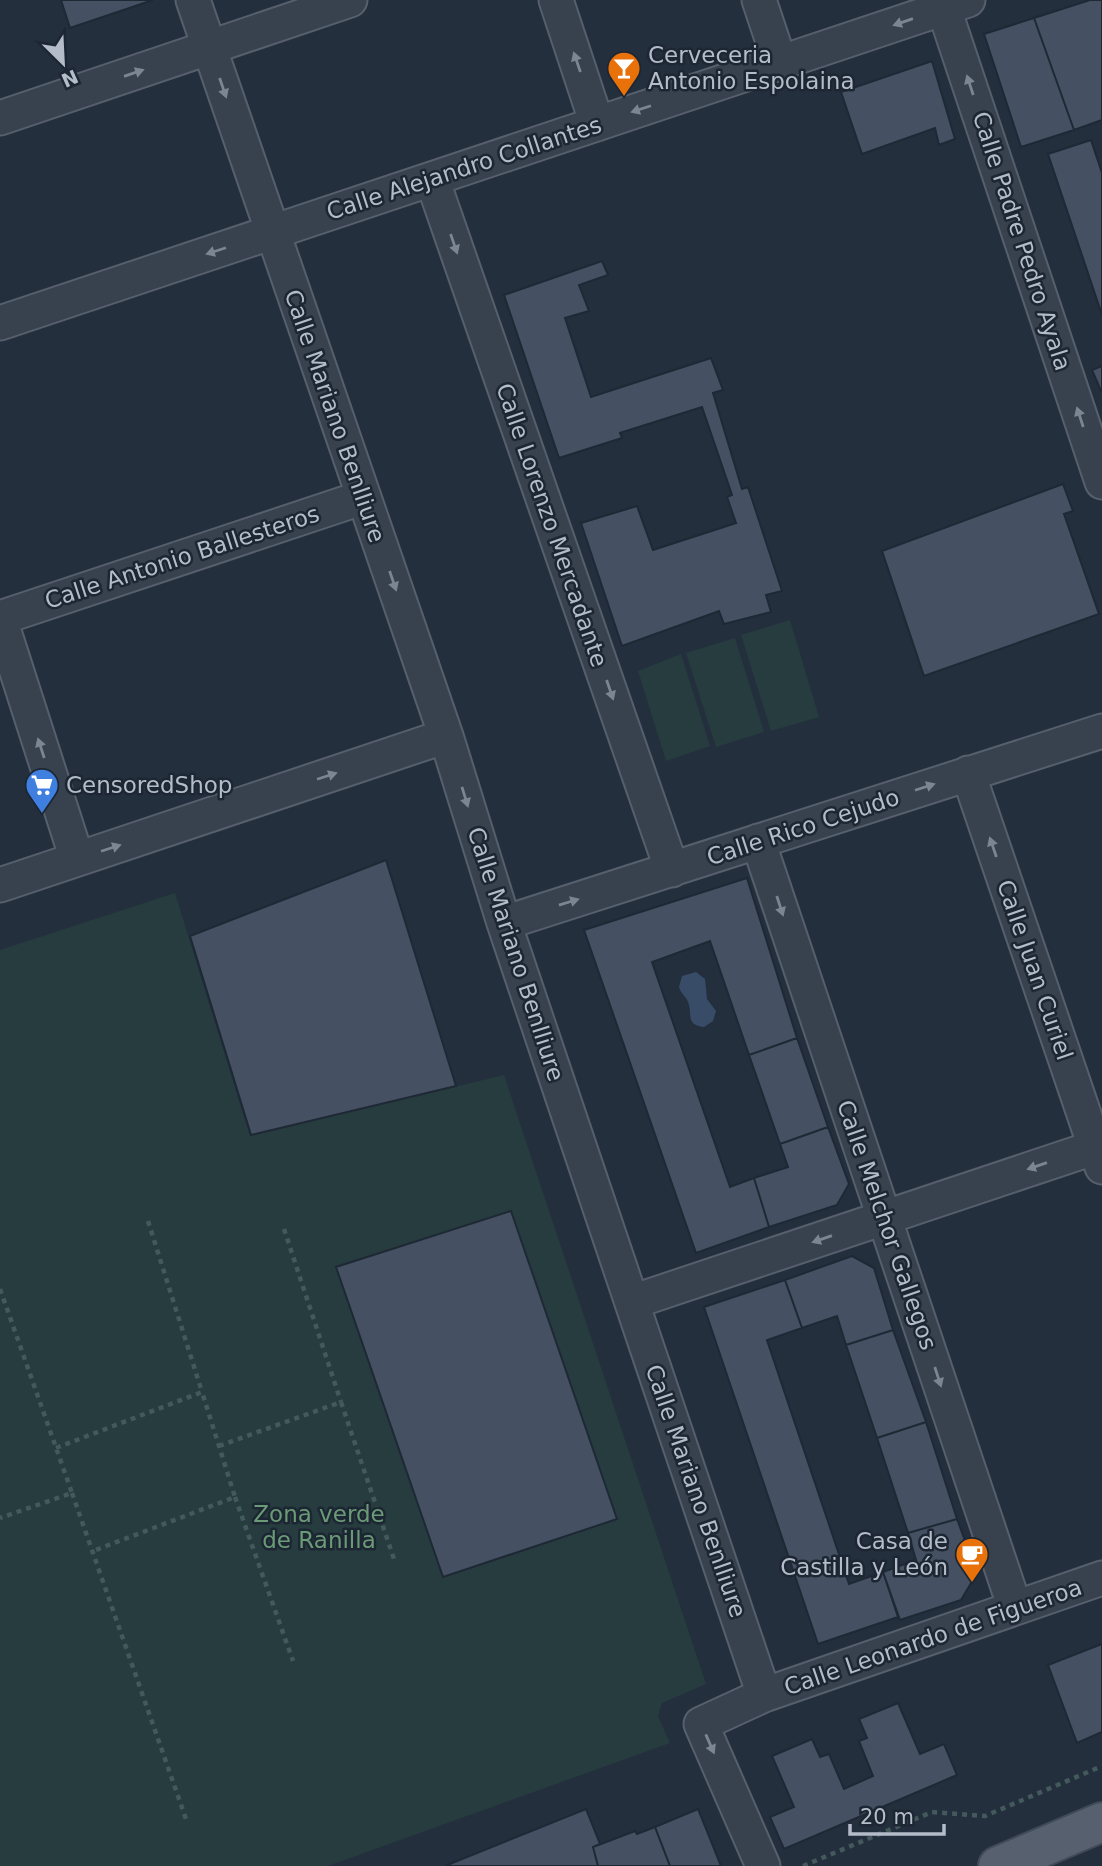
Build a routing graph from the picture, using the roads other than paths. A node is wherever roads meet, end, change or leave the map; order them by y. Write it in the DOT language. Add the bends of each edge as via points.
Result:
graph roads {
  1 [pos="193,0"];
  2 [pos="350,0"];
  3 [pos="556,0"];
  4 [pos="760,0"];
  5 [pos="951,3"];
  6 [pos="209,48"];
  7 [pos="780,63"];
  8 [pos="0,118"];
  9 [pos="597,124"];
  10 [pos="432,179"];
  11 [pos="271,233"];
  12 [pos="0,323"];
  13 [pos="1102,482"];
  14 [pos="364,497"];
  15 [pos="0,619"];
  16 [pos="1102,731"];
  17 [pos="446,736"];
  18 [pos="968,773"];
  19 [pos="758,841"];
  20 [pos="77,859"];
  21 [pos="672,870"];
  22 [pos="0,885"];
  23 [pos="504,923"];
  24 [pos="1100,1153"];
  25 [pos="884,1218"];
  26 [pos="632,1303"];
  27 [pos="1102,1578"];
  28 [pos="1015,1608"];
  29 [pos="764,1695"];
  30 [pos="1102,1822"];
  31 [pos="763,1866"];
  32 [pos="998,1866"];
  1 -- 6 [label="street, Calle Mariano Benlliure"];
  2 -- 6 [label="street"];
  9 -- 3 [label="street, one-way"];
  4 -- 7 [label="street"];
  5 -- 7 [label="street, Calle Alejandro Collantes, one-way"];
  13 -- 5 [label="street, Calle Padre Pedro Ayala, one-way"];
  8 -- 6 [label="street, one-way"];
  6 -- 11 [label="street, Calle Mariano Benlliure, one-way"];
  7 -- 9 [label="street, Calle Alejandro Collantes, one-way"];
  9 -- 10 [label="street, Calle Alejandro Collantes"];
  10 -- 11 [label="street, Calle Alejandro Collantes"];
  10 -- 21 [label="street, Calle Lorenzo Mercadante, one-way"];
  11 -- 12 [label="street, Calle Alejandro Collantes, one-way"];
  11 -- 14 [label="street, Calle Mariano Benlliure"];
  14 -- 15 [label="street, Calle Antonio Ballesteros"];
  14 -- 17 [label="street, Calle Mariano Benlliure, one-way"];
  20 -- 15 [label="street, one-way"];
  16 -- 18 [label="street, Calle Rico Cejudo"];
  20 -- 17 [label="street, one-way"];
  17 -- 23 [label="street, Calle Mariano Benlliure, one-way"];
  19 -- 18 [label="street, Calle Rico Cejudo, one-way"];
  24 -- 18 [label="street, Calle Juan Curiel, one-way"];
  19 -- 21 [label="street, Calle Rico Cejudo"];
  19 -- 25 [label="street, Calle Melchor Gallegos, one-way"];
  20 -- 22 [label="street"];
  23 -- 21 [label="street, Calle Rico Cejudo, one-way"];
  23 -- 26 [label="street, Calle Mariano Benlliure"];
  24 -- 25 [label="street, one-way"];
  25 -- 26 [label="street, one-way"];
  25 -- 28 [label="street, Calle Melchor Gallegos, one-way"];
  26 -- 29 [label="street, Calle Mariano Benlliure"];
  27 -- 28 [label="street, Calle Leonardo de Figueroa"];
  28 -- 29 [label="street, Calle Leonardo de Figueroa"];
  29 -- 31 [label="street, one-way" via="701,1724"];
  30 -- 32 [label="main road"];
}
